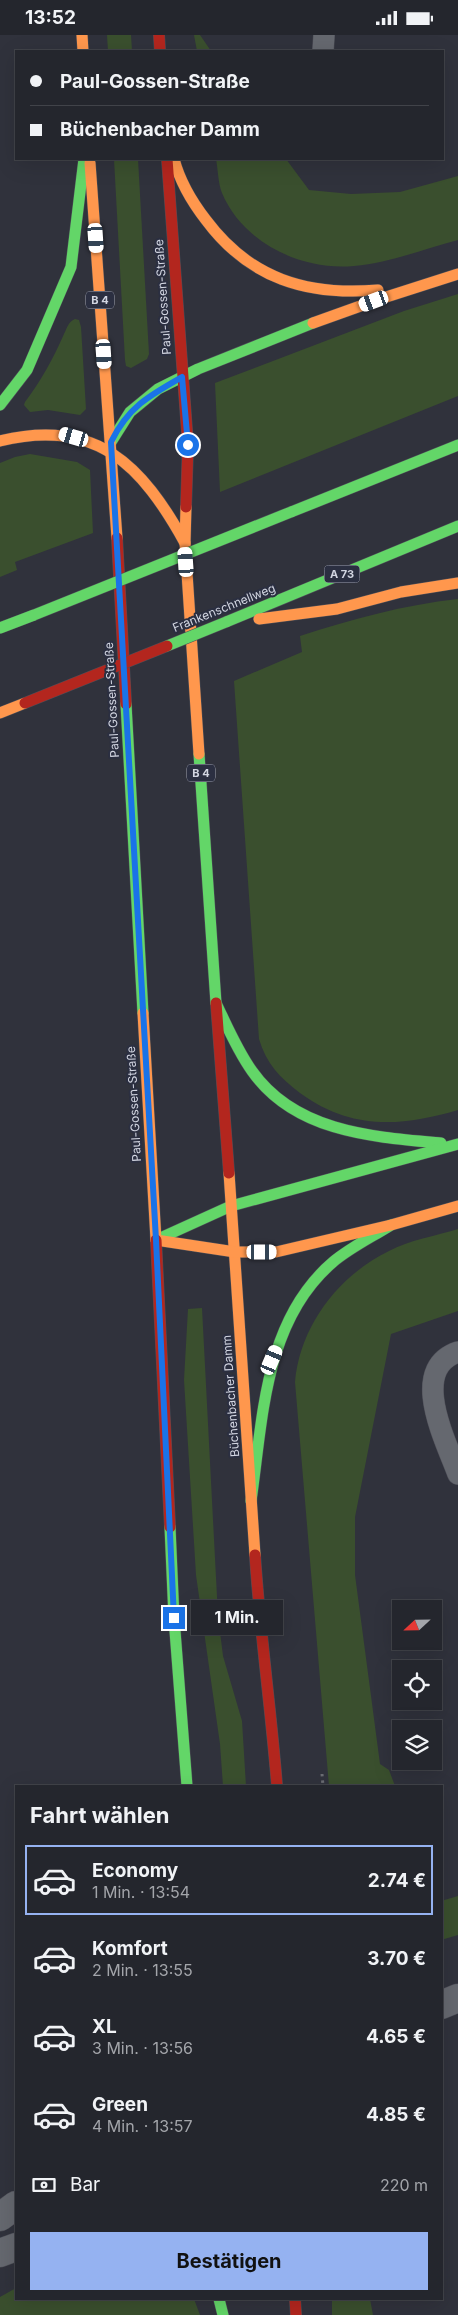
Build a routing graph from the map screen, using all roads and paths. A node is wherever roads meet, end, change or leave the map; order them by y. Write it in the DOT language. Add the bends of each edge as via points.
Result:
graph roads {
  1 [pos="82,35"];
  2 [pos="159,35"];
  3 [pos="324,35"];
  4 [pos="83,50"];
  5 [pos="160,50"];
  6 [pos="323,50"];
  7 [pos="84,160"];
  8 [pos="90,160"];
  9 [pos="167,160"];
  10 [pos="174,160"];
  11 [pos="458,273"];
  12 [pos="424,283"];
  13 [pos="182,377"];
  14 [pos="0,405"];
  15 [pos="0,441"];
  16 [pos="458,445"];
  17 [pos="112,448"];
  18 [pos="458,527"];
  19 [pos="185,543"];
  20 [pos="458,583"];
  21 [pos="226,623"];
  22 [pos="0,628"];
  23 [pos="0,713"];
  24 [pos="216,1003"];
  25 [pos="458,1144"];
  26 [pos="231,1206"];
  27 [pos="458,1206"];
  28 [pos="391,1225"];
  29 [pos="156,1240"];
  30 [pos="235,1252"];
  31 [pos="458,1352"];
  32 [pos="458,1474"];
  33 [pos="251,1501"];
  34 [pos="322,1774"];
  35 [pos="187,1785"];
  36 [pos="277,1785"];
  37 [pos="323,1785"];
  38 [pos="458,1998"];
  39 [pos="443,2004"];
  40 [pos="15,2206"];
  41 [pos="0,2217"];
  42 [pos="15,2247"];
  43 [pos="0,2253"];
  44 [pos="219,2300"];
  45 [pos="228,2300"];
  46 [pos="295,2300"];
  47 [pos="224,2315"];
  48 [pos="229,2315"];
  49 [pos="296,2315"];
  1 -- 4 [label="main road"];
  2 -- 5 [label="main road"];
  3 -- 6 [label="lane"];
  7 -- 14 [label="main road" via="71,267 27,370"];
  8 -- 17 [label="main road, Paul-Gossen-Straße / B 4"];
  9 -- 13 [label="main road, Paul-Gossen-Straße / B 4"];
  10 -- 12 [label="main road" via="189,196 208,225 249,264 276,278 307,289 338,293"];
  11 -- 12 [label="main road"];
  12 -- 13 [label="main road" via="323,319"];
  13 -- 17 [label="main road" via="148,396 131,411 120,423"];
  13 -- 19 [label="main road, Paul-Gossen-Straße / B 4" via="188,445"];
  15 -- 17 [label="main road" via="40,432 62,434"];
  16 -- 22 [label="main road, bridge"];
  17 -- 19 [label="main road" via="149,485"];
  17 -- 29 [label="main road, Paul-Gossen-Straße / B 4"];
  18 -- 21 [label="main road, Frankenschnellweg / A 73"];
  19 -- 24 [label="main road, Paul-Gossen-Straße / B 4"];
  20 -- 21 [label="main road" via="337,609"];
  21 -- 23 [label="main road, Frankenschnellweg / A 73, bridge"];
  24 -- 25 [label="main road" via="242,1055 259,1079 301,1115 341,1131"];
  24 -- 26 [label="main road, Büchenbacher Damm"];
  25 -- 26 [label="main road"];
  26 -- 29 [label="main road"];
  26 -- 30 [label="main road, Büchenbacher Damm"];
  27 -- 28 [label="main road"];
  28 -- 30 [label="main road" via="276,1252"];
  28 -- 33 [label="main road" via="325,1269 287,1327 272,1360"];
  29 -- 30 [label="main road"];
  29 -- 35 [label="main road" via="174,1618"];
  30 -- 33 [label="main road, Büchenbacher Damm"];
  31 -- 32 [label="lane" via="442,1360 432,1385 434,1404"];
  33 -- 36 [label="main road, Büchenbacher Damm" via="259,1623"];
  34 -- 37 [label="path"];
  38 -- 39 [label="street"];
  40 -- 41 [label="street"];
  42 -- 43 [label="street"];
  44 -- 47 [label="main road"];
  45 -- 48 [label="main road"];
  46 -- 49 [label="main road"];
}
